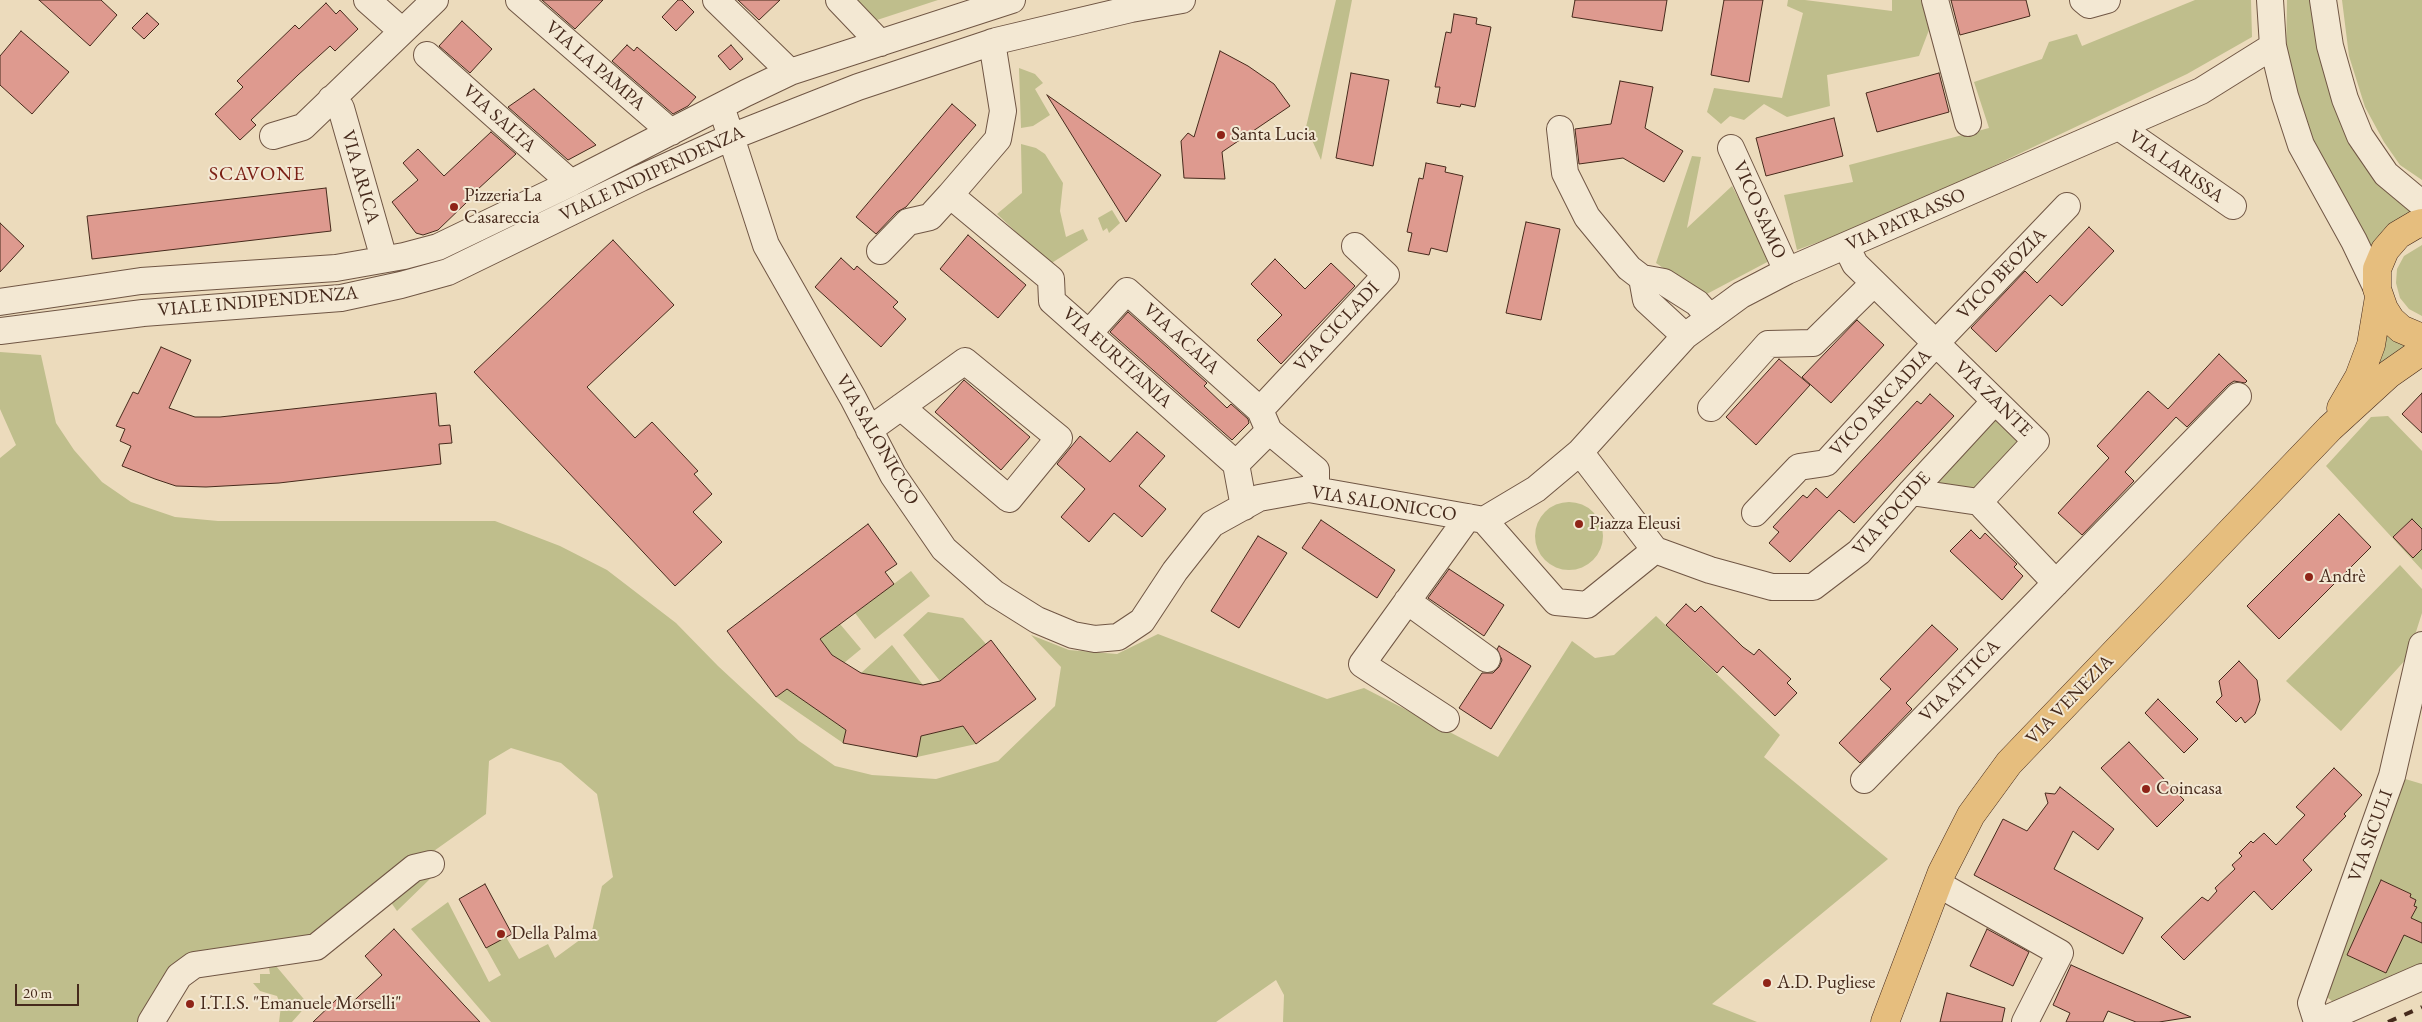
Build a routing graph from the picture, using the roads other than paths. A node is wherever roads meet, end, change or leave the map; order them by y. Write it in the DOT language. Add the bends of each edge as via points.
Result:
graph roads {
  1 [pos="367,0"];
  2 [pos="435,0"];
  3 [pos="518,0"];
  4 [pos="716,0"];
  5 [pos="839,0"];
  6 [pos="1012,0"];
  7 [pos="1182,0"];
  8 [pos="1935,0"];
  9 [pos="2083,0"];
  10 [pos="2107,0"];
  11 [pos="2270,0"];
  12 [pos="2323,0"];
  13 [pos="1130,4"];
  14 [pos="1074,11"];
  15 [pos="402,32"];
  16 [pos="992,42"];
  17 [pos="880,43"];
  18 [pos="2273,46"];
  19 [pos="427,55"];
  20 [pos="790,72"];
  21 [pos="331,99"];
  22 [pos="721,106"];
  23 [pos="1968,123"];
  24 [pos="2118,127"];
  25 [pos="1560,128"];
  26 [pos="671,132"];
  27 [pos="273,136"];
  28 [pos="731,137"];
  29 [pos="1731,148"];
  30 [pos="571,183"];
  31 [pos="950,195"];
  32 [pos="2422,204"];
  33 [pos="2068,206"];
  34 [pos="2233,206"];
  35 [pos="2422,223"];
  36 [pos="1355,246"];
  37 [pos="1846,246"];
  38 [pos="880,251"];
  39 [pos="384,259"];
  40 [pos="1787,271"];
  41 [pos="1642,278"];
  42 [pos="1874,283"];
  43 [pos="2378,293"];
  44 [pos="0,302"];
  45 [pos="1710,318"];
  46 [pos="0,331"];
  47 [pos="1089,333"];
  48 [pos="1685,336"];
  49 [pos="2422,338"];
  50 [pos="1936,343"];
  51 [pos="2422,351"];
  52 [pos="2238,396"];
  53 [pos="1994,401"];
  54 [pos="901,407"];
  55 [pos="1711,408"];
  56 [pos="1264,420"];
  57 [pos="2330,428"];
  58 [pos="869,430"];
  59 [pos="1580,452"];
  60 [pos="1236,464"];
  61 [pos="1316,490"];
  62 [pos="1911,492"];
  63 [pos="1979,502"];
  64 [pos="1244,506"];
  65 [pos="1755,513"];
  66 [pos="1476,519"];
  67 [pos="1655,550"];
  68 [pos="2056,582"];
  69 [pos="1407,601"];
  70 [pos="2422,645"];
  71 [pos="1487,659"];
  72 [pos="1446,719"];
  73 [pos="1864,780"];
  74 [pos="430,864"];
  75 [pos="1938,884"];
  76 [pos="2422,977"];
  77 [pos="151,1022"];
  78 [pos="1885,1022"];
  79 [pos="2025,1022"];
  80 [pos="2318,1022"];
  1 -- 15 [label="street"];
  2 -- 15 [label="street"];
  3 -- 26 [label="street, VIA LA PAMPA"];
  4 -- 20 [label="street"];
  5 -- 17 [label="street"];
  6 -- 17 [label="street, VIALE INDIPENDENZA"];
  7 -- 13 [label="street, VIALE INDIPENDENZA"];
  8 -- 23 [label="street"];
  9 -- 10 [label="street" via="2089,5"];
  11 -- 18 [label="street"];
  12 -- 32 [label="street" via="2330,46 2360,136 2386,174"];
  13 -- 14 [label="street, VIALE INDIPENDENZA"];
  14 -- 16 [label="street, VIALE INDIPENDENZA"];
  15 -- 21 [label="street"];
  16 -- 28 [label="street, VIALE INDIPENDENZA" via="858,87"];
  16 -- 31 [label="street" via="1003,111 998,139"];
  17 -- 20 [label="street, VIALE INDIPENDENZA"];
  18 -- 24 [label="street, VIA PATRASSO" via="2201,91"];
  18 -- 43 [label="street" via="2284,96 2301,145 2354,241"];
  19 -- 30 [label="street, VIA SALTA"];
  20 -- 22 [label="street, VIALE INDIPENDENZA"];
  21 -- 27 [label="street" via="303,127"];
  21 -- 39 [label="street, VIA ARICA" via="341,108"];
  22 -- 26 [label="street, VIALE INDIPENDENZA"];
  22 -- 28 [label="street, VIA SALONICCO"];
  24 -- 34 [label="street, VIA LARISSA"];
  24 -- 37 [label="street, VIA PATRASSO"];
  25 -- 41 [label="street" via="1565,173 1587,217 1629,268"];
  26 -- 30 [label="street, VIALE INDIPENDENZA"];
  28 -- 46 [label="street, VIALE INDIPENDENZA" via="448,272 401,285 340,298 143,313"];
  28 -- 58 [label="street, VIA SALONICCO" via="766,245"];
  29 -- 40 [label="street, VICO SAMO"];
  30 -- 39 [label="street, VIALE INDIPENDENZA" via="438,247"];
  31 -- 38 [label="street" via="930,217 908,222"];
  31 -- 47 [label="street, VIA EURITANIA" via="1051,279 1052,300"];
  33 -- 50 [label="street, VICO BEOZIA"];
  35 -- 43 [label="main road" via="2398,235 2384,250 2377,269"];
  36 -- 56 [label="street, VIA CICLADI" via="1386,275"];
  37 -- 40 [label="street, VIA PATRASSO"];
  37 -- 42 [label="street, VIA ZANTE" via="1855,264"];
  39 -- 44 [label="street, VIALE INDIPENDENZA" via="336,268 142,281"];
  40 -- 45 [label="street, VIA PATRASSO" via="1741,295"];
  41 -- 45 [label="street" via="1664,282 1697,303"];
  41 -- 48 [label="street" via="1646,300"];
  42 -- 50 [label="street, VIA ZANTE"];
  42 -- 55 [label="street" via="1814,343 1768,344"];
  43 -- 49 [label="main road" via="2392,320 2401,329"];
  43 -- 57 [label="main road" via="2370,345 2359,377"];
  45 -- 48 [label="street, VIA PATRASSO"];
  47 -- 56 [label="street, VIA ACAIA" via="1127,291"];
  47 -- 60 [label="street, VIA EURITANIA"];
  48 -- 59 [label="street, VIA PATRASSO"];
  50 -- 53 [label="street, VIA ZANTE"];
  50 -- 65 [label="street, VICO ARCADIA" via="1826,463 1799,467"];
  51 -- 57 [label="main road" via="2389,374"];
  52 -- 68 [label="street, VIA ATTICA"];
  53 -- 62 [label="street, VIA FOCIDE"];
  53 -- 63 [label="street, VIA ZANTE" via="2036,441"];
  54 -- 54 [label="street" via="1009,499 1059,438 965,361"];
  54 -- 58 [label="street"];
  56 -- 60 [label="street"];
  56 -- 61 [label="street, VIA ACAIA" via="1316,470"];
  57 -- 75 [label="main road, VIA VENEZIA" via="2009,763 1971,815"];
  58 -- 64 [label="street, VIA SALONICCO" via="893,475 944,549 994,593 1036,620 1073,635 1095,639 1118,637 1142,621 1212,524"];
  59 -- 66 [label="street" via="1536,489"];
  59 -- 67 [label="street"];
  60 -- 64 [label="street"];
  61 -- 64 [label="street, VIA SALONICCO" via="1259,498"];
  61 -- 66 [label="street, VIA SALONICCO"];
  62 -- 63 [label="street"];
  62 -- 67 [label="street, VIA FOCIDE" via="1859,552 1813,588 1772,587"];
  63 -- 68 [label="street"];
  66 -- 67 [label="street" via="1556,602 1586,605"];
  66 -- 69 [label="street"];
  68 -- 73 [label="street, VIA ATTICA"];
  69 -- 71 [label="street"];
  69 -- 72 [label="street" via="1362,664"];
  70 -- 80 [label="street, VIA SICULI" via="2392,776 2311,1003"];
  74 -- 77 [label="street" via="414,868 316,947 194,965 179,976"];
  75 -- 78 [label="main road, VIA VENEZIA"];
  75 -- 79 [label="street" via="2060,953"];
  76 -- 80 [label="street"];
}
